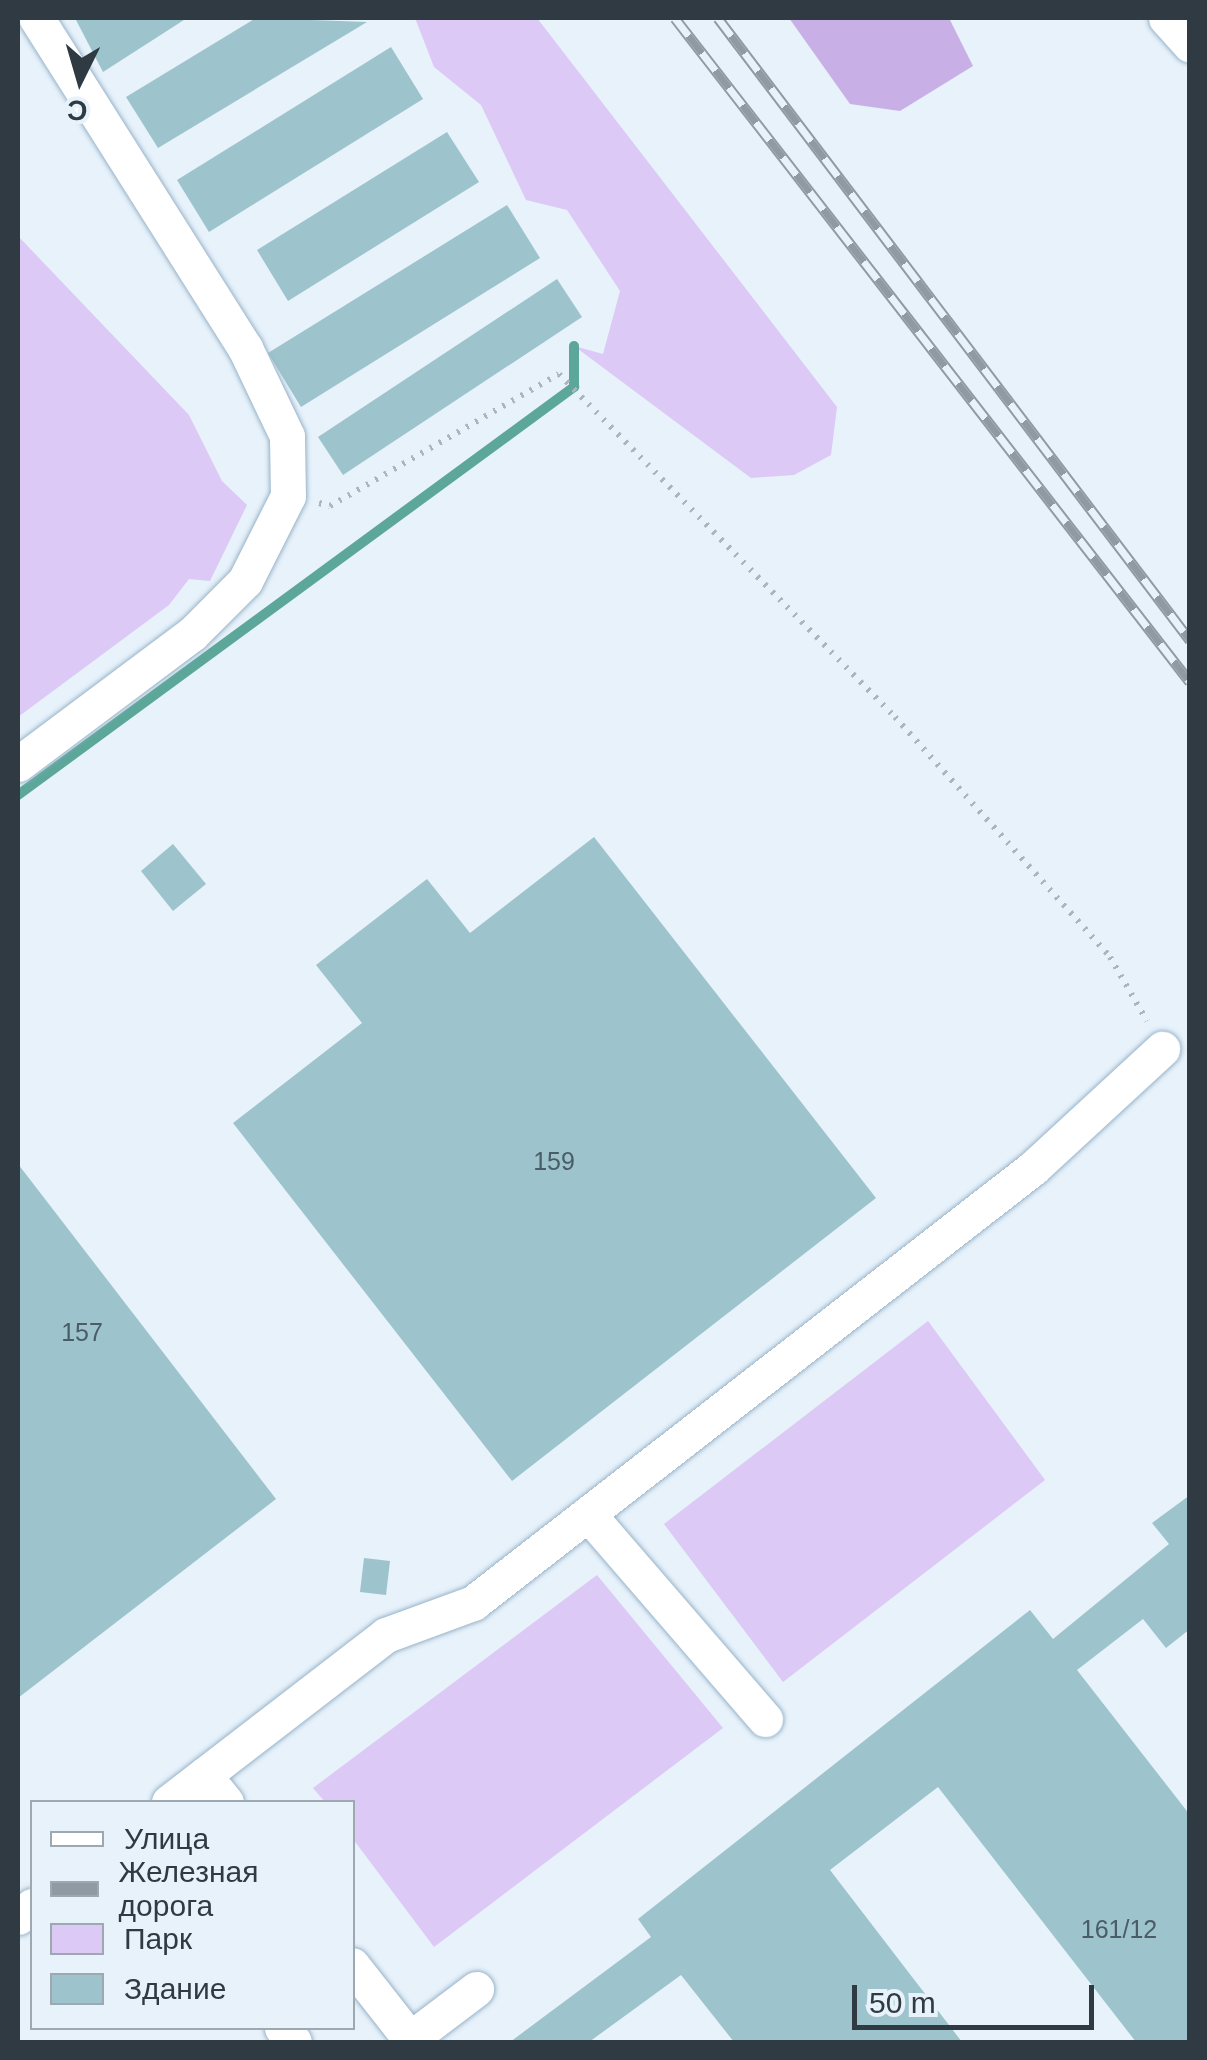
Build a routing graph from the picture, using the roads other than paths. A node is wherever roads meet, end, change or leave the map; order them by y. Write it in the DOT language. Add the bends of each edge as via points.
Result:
graph roads {
  1 [pos="36,18"];
  2 [pos="1166,18"];
  3 [pos="1190,45"];
  4 [pos="18,764"];
  5 [pos="1162,1049"];
  6 [pos="588,1514"];
  7 [pos="765,1719"];
  8 [pos="215,1789"];
  9 [pos="176,1800"];
  10 [pos="355,1969"];
  11 [pos="476,1989"];
  1 -- 4 [label="street" via="244,348 287,436 288,496 245,581 192,634"];
  2 -- 3 [label="street"];
  5 -- 6 [label="street" via="1033,1168"];
  6 -- 7 [label="street"];
  6 -- 8 [label="street" via="473,1603 386,1636"];
  8 -- 9 [label="street"];
  10 -- 11 [label="street" via="410,2039"];
}
